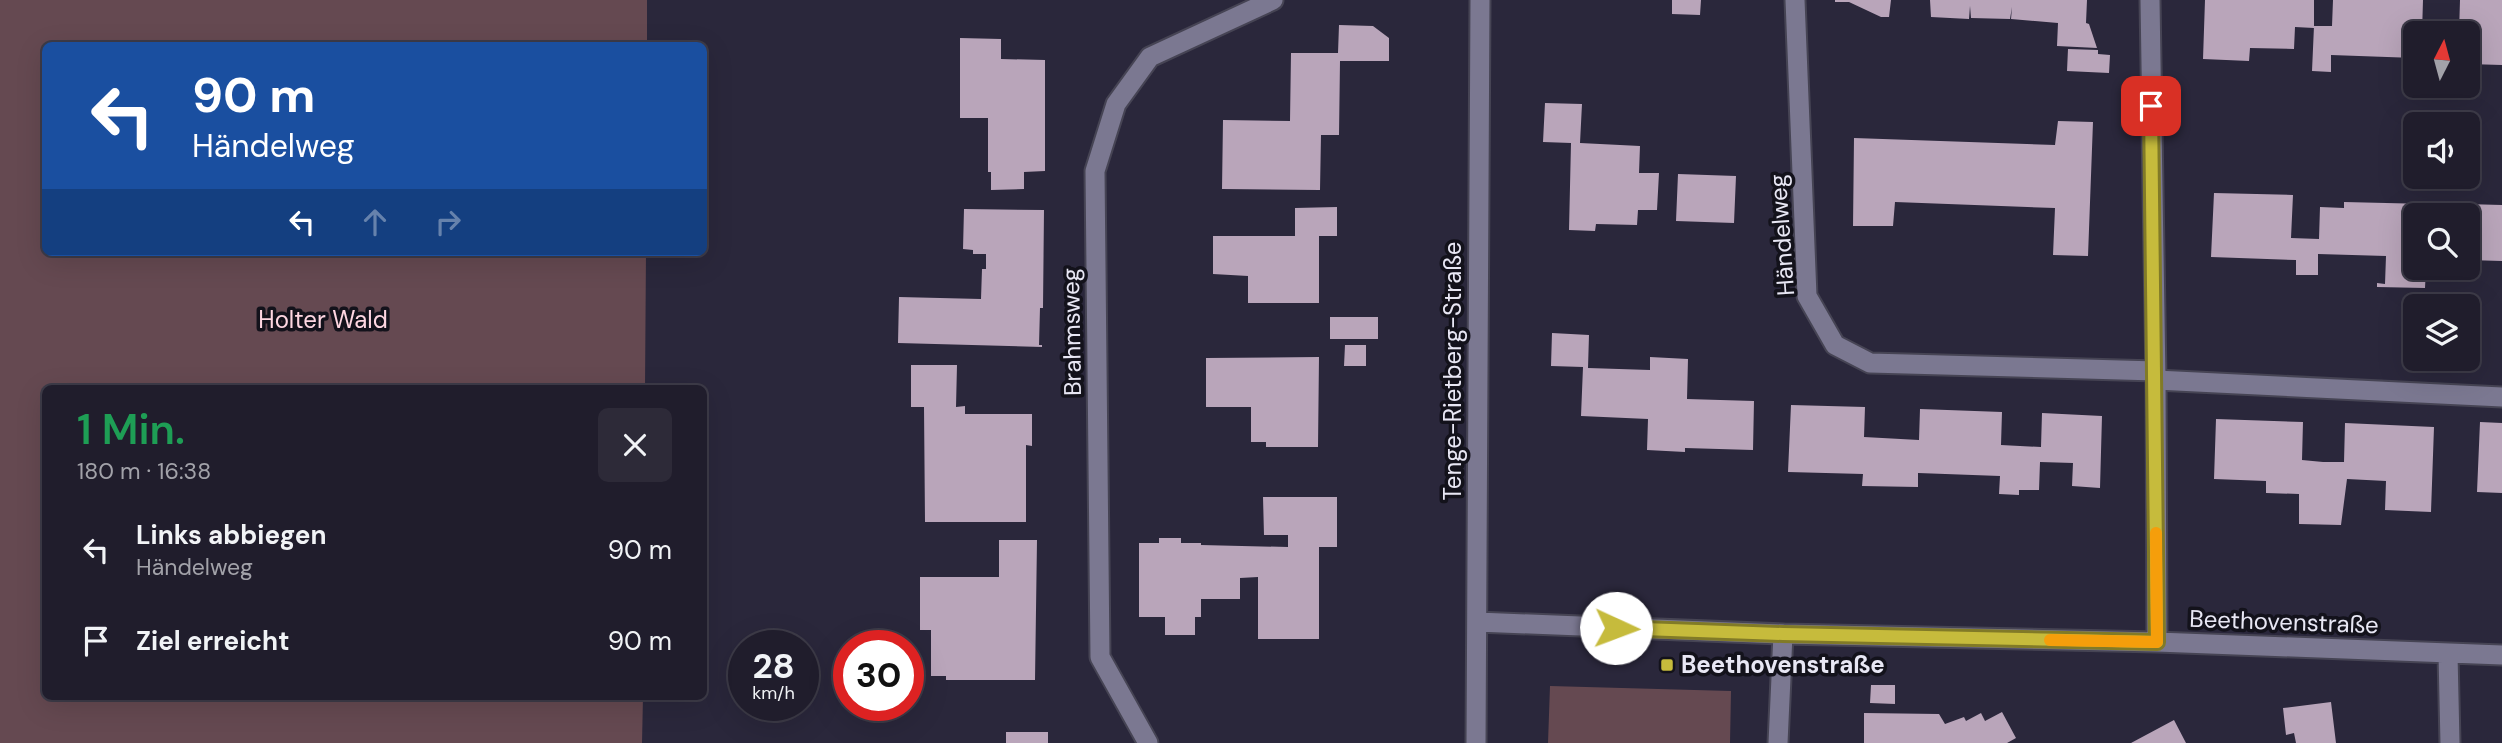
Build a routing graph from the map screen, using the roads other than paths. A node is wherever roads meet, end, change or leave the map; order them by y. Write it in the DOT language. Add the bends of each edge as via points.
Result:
graph roads {
  1 [pos="1273,0"];
  2 [pos="1480,0"];
  3 [pos="1794,0"];
  4 [pos="2150,0"];
  5 [pos="2156,376"];
  6 [pos="2502,397"];
  7 [pos="1477,622"];
  8 [pos="1783,634"];
  9 [pos="2157,642"];
  10 [pos="2448,653"];
  11 [pos="2502,655"];
  12 [pos="1148,743"];
  13 [pos="1476,743"];
  14 [pos="1778,743"];
  15 [pos="2451,743"];
  1 -- 12 [label="street, Brahmsweg" via="1150,57 1116,104 1095,171 1100,657"];
  2 -- 7 [label="street, Tenge-Rietberg-Straße"];
  3 -- 5 [label="street, Händelweg" via="1807,296 1835,345 1870,363"];
  4 -- 5 [label="street"];
  5 -- 6 [label="street, Händelweg"];
  5 -- 9 [label="street"];
  7 -- 8 [label="street, Beethovenstraße"];
  7 -- 13 [label="street, Tenge-Rietberg-Straße"];
  8 -- 9 [label="street, Beethovenstraße"];
  8 -- 14 [label="street"];
  9 -- 10 [label="street, Beethovenstraße"];
  10 -- 11 [label="street, Beethovenstraße"];
  10 -- 15 [label="street"];
}
